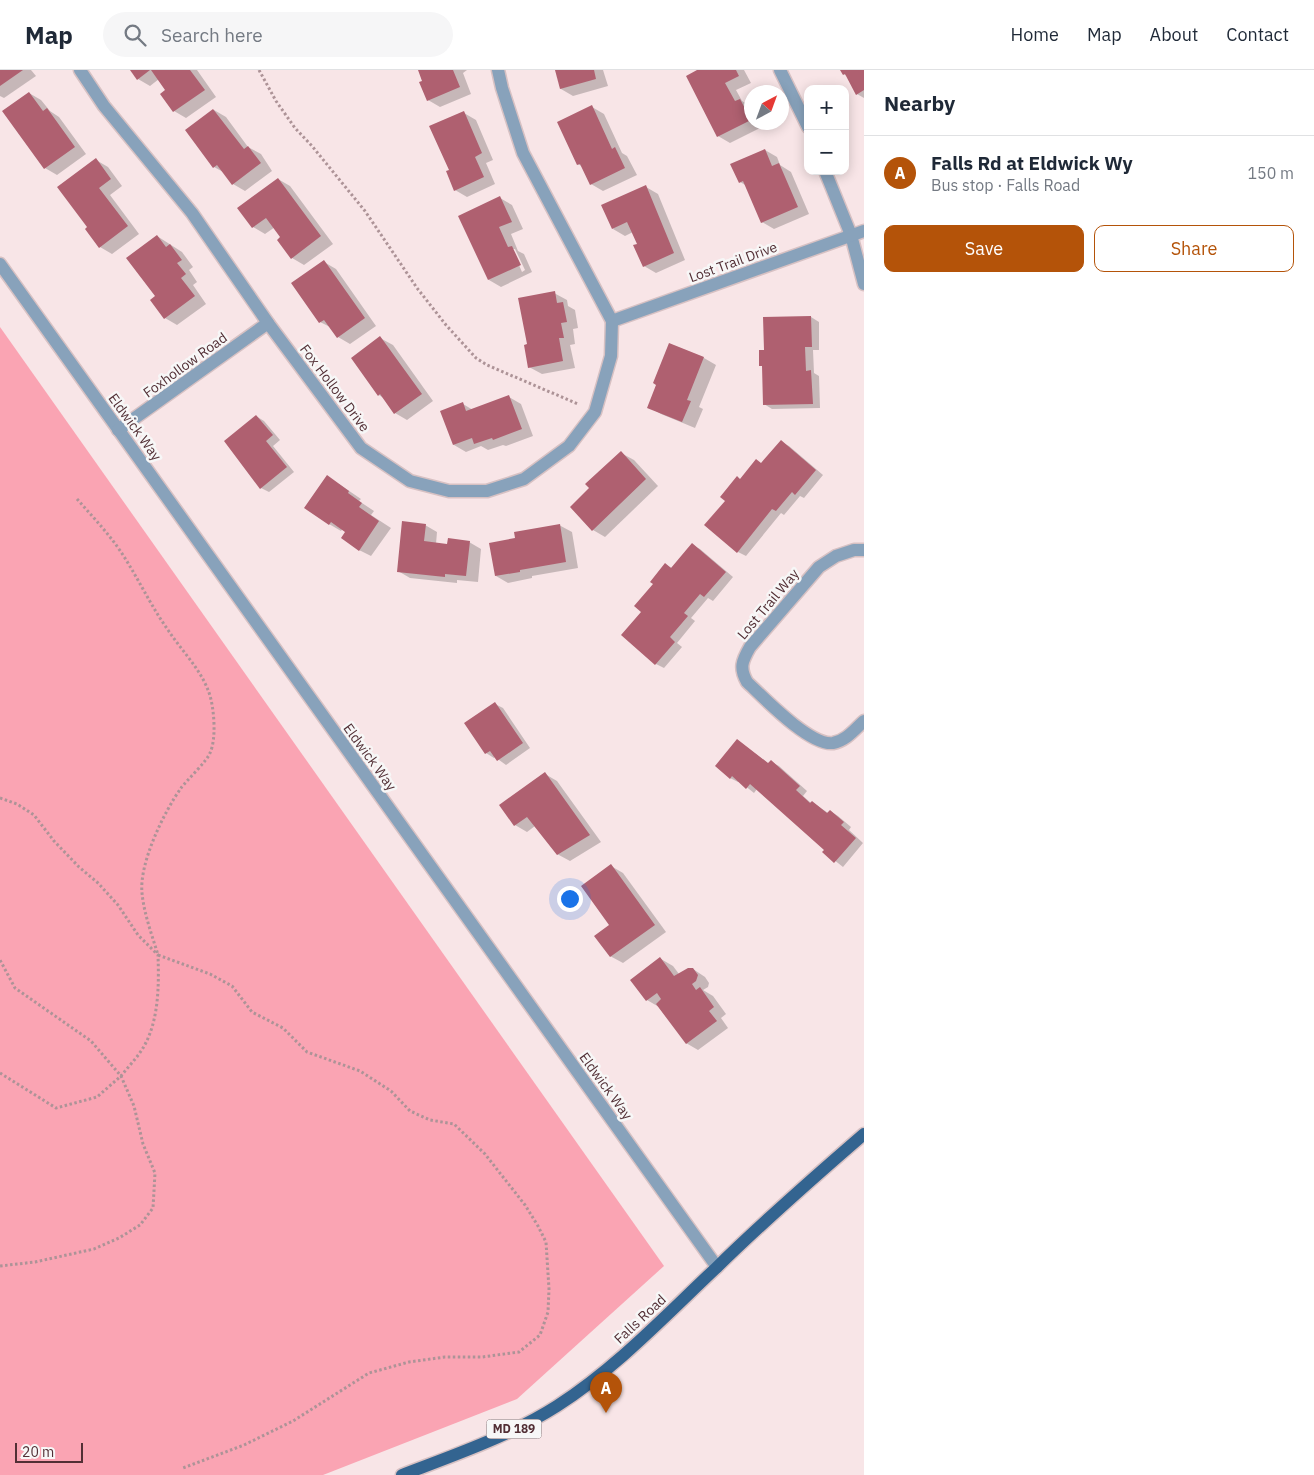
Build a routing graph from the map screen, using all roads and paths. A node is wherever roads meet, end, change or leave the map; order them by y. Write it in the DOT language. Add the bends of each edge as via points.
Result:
graph roads {
  1 [pos="80,70"];
  2 [pos="259,70"];
  3 [pos="498,70"];
  4 [pos="780,70"];
  5 [pos="804,119"];
  6 [pos="827,175"];
  7 [pos="864,231"];
  8 [pos="851,235"];
  9 [pos="0,264"];
  10 [pos="864,284"];
  11 [pos="612,321"];
  12 [pos="268,323"];
  13 [pos="595,412"];
  14 [pos="118,430"];
  15 [pos="77,499"];
  16 [pos="864,550"];
  17 [pos="864,721"];
  18 [pos="0,798"];
  19 [pos="158,955"];
  20 [pos="0,960"];
  21 [pos="0,1073"];
  22 [pos="121,1076"];
  23 [pos="864,1134"];
  24 [pos="0,1266"];
  25 [pos="717,1267"];
  26 [pos="184,1468"];
  27 [pos="402,1475"];
  1 -- 12 [label="street, Fox Hollow Drive" via="104,106 192,213"];
  2 -- 13 [label="path" via="295,128 365,211 417,288 476,358"];
  3 -- 11 [label="street, Fox Hollow Drive" via="523,152"];
  4 -- 5 [label="street"];
  6 -- 8 [label="street"];
  7 -- 8 [label="street, Lost Trail Drive"];
  8 -- 10 [label="street"];
  8 -- 11 [label="street, Lost Trail Drive"];
  9 -- 14 [label="street, Eldwick Way"];
  11 -- 13 [label="street, Fox Hollow Drive" via="611,356"];
  12 -- 13 [label="street, Fox Hollow Drive" via="362,448 410,481 449,491 488,491 524,479 569,446"];
  12 -- 14 [label="street, Foxhollow Road"];
  14 -- 25 [label="street, Eldwick Way"];
  15 -- 19 [label="path" via="122,553 168,631 199,672 215,714 210,753 172,803 143,873 144,910"];
  16 -- 17 [label="street, Lost Trail Way" via="836,556 819,567 750,648 743,659 741,672 747,682 817,741 833,743 846,738"];
  18 -- 19 [label="path" via="34,815 54,841 118,905 138,935"];
  19 -- 22 [label="path" via="154,1025 143,1048"];
  19 -- 26 [label="path" via="210,974 232,986 252,1012 282,1028 308,1052 360,1071 391,1091 410,1111 430,1120 454,1124 485,1154 538,1226 546,1242 549,1289 548,1312 540,1335 519,1352 409,1362 369,1373 293,1421 244,1445"];
  20 -- 22 [label="path" via="15,988 91,1041"];
  21 -- 22 [label="path" via="56,1108 96,1097"];
  22 -- 24 [label="path" via="155,1173 153,1208 140,1225 94,1249"];
  23 -- 25 [label="main road, Falls Road / MD 189"];
  25 -- 27 [label="main road, Falls Road / MD 189" via="608,1369 556,1407 473,1448"];
}
